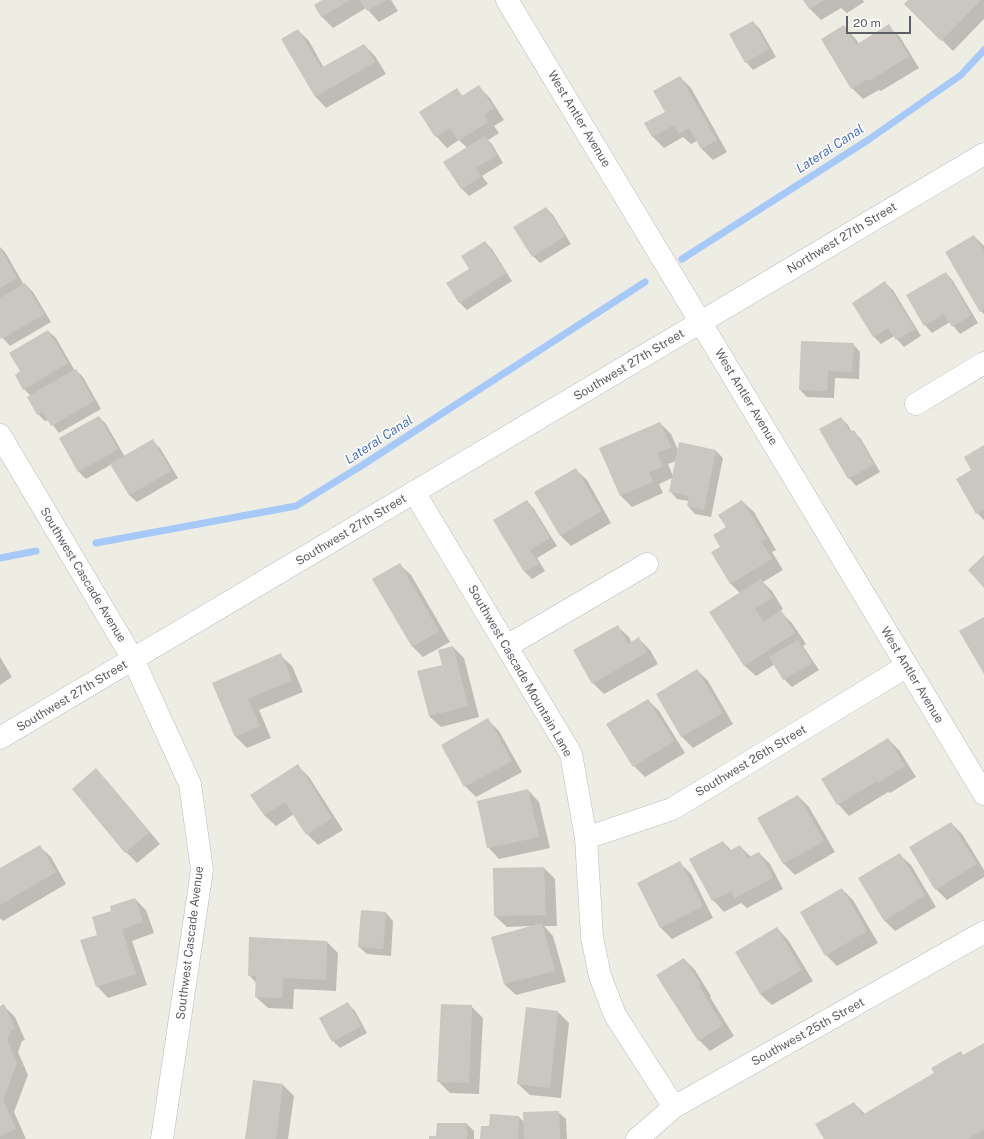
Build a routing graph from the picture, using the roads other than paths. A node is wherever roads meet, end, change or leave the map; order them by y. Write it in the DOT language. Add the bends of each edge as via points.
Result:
graph roads {
  1 [pos="507,0"];
  2 [pos="984,154"];
  3 [pos="701,322"];
  4 [pos="984,363"];
  5 [pos="916,404"];
  6 [pos="0,435"];
  7 [pos="414,492"];
  8 [pos="647,564"];
  9 [pos="507,646"];
  10 [pos="133,659"];
  11 [pos="907,666"];
  12 [pos="0,738"];
  13 [pos="984,794"];
  14 [pos="586,838"];
  15 [pos="984,932"];
  16 [pos="674,1107"];
  17 [pos="162,1139"];
  18 [pos="637,1139"];
  1 -- 3 [label="street, West Antler Avenue"];
  2 -- 3 [label="street, Northwest 27th Street"];
  3 -- 7 [label="street, Southwest 27th Street"];
  3 -- 11 [label="street, West Antler Avenue"];
  4 -- 5 [label="street"];
  6 -- 10 [label="street, Southwest Cascade Avenue"];
  7 -- 9 [label="street, Southwest Cascade Mountain Lane"];
  7 -- 10 [label="street, Southwest 27th Street"];
  8 -- 9 [label="street"];
  9 -- 14 [label="street, Southwest Cascade Mountain Lane" via="572,754"];
  10 -- 12 [label="street, Southwest 27th Street"];
  10 -- 17 [label="street, Southwest Cascade Avenue" via="190,784 202,870"];
  11 -- 13 [label="street, West Antler Avenue"];
  11 -- 14 [label="street, Southwest 26th Street" via="672,809"];
  14 -- 16 [label="street, Southwest Cascade Mountain Lane" via="592,937 600,976 615,1015"];
  15 -- 16 [label="street, Southwest 25th Street"];
  16 -- 18 [label="street, Southwest 25th Street"];
}
